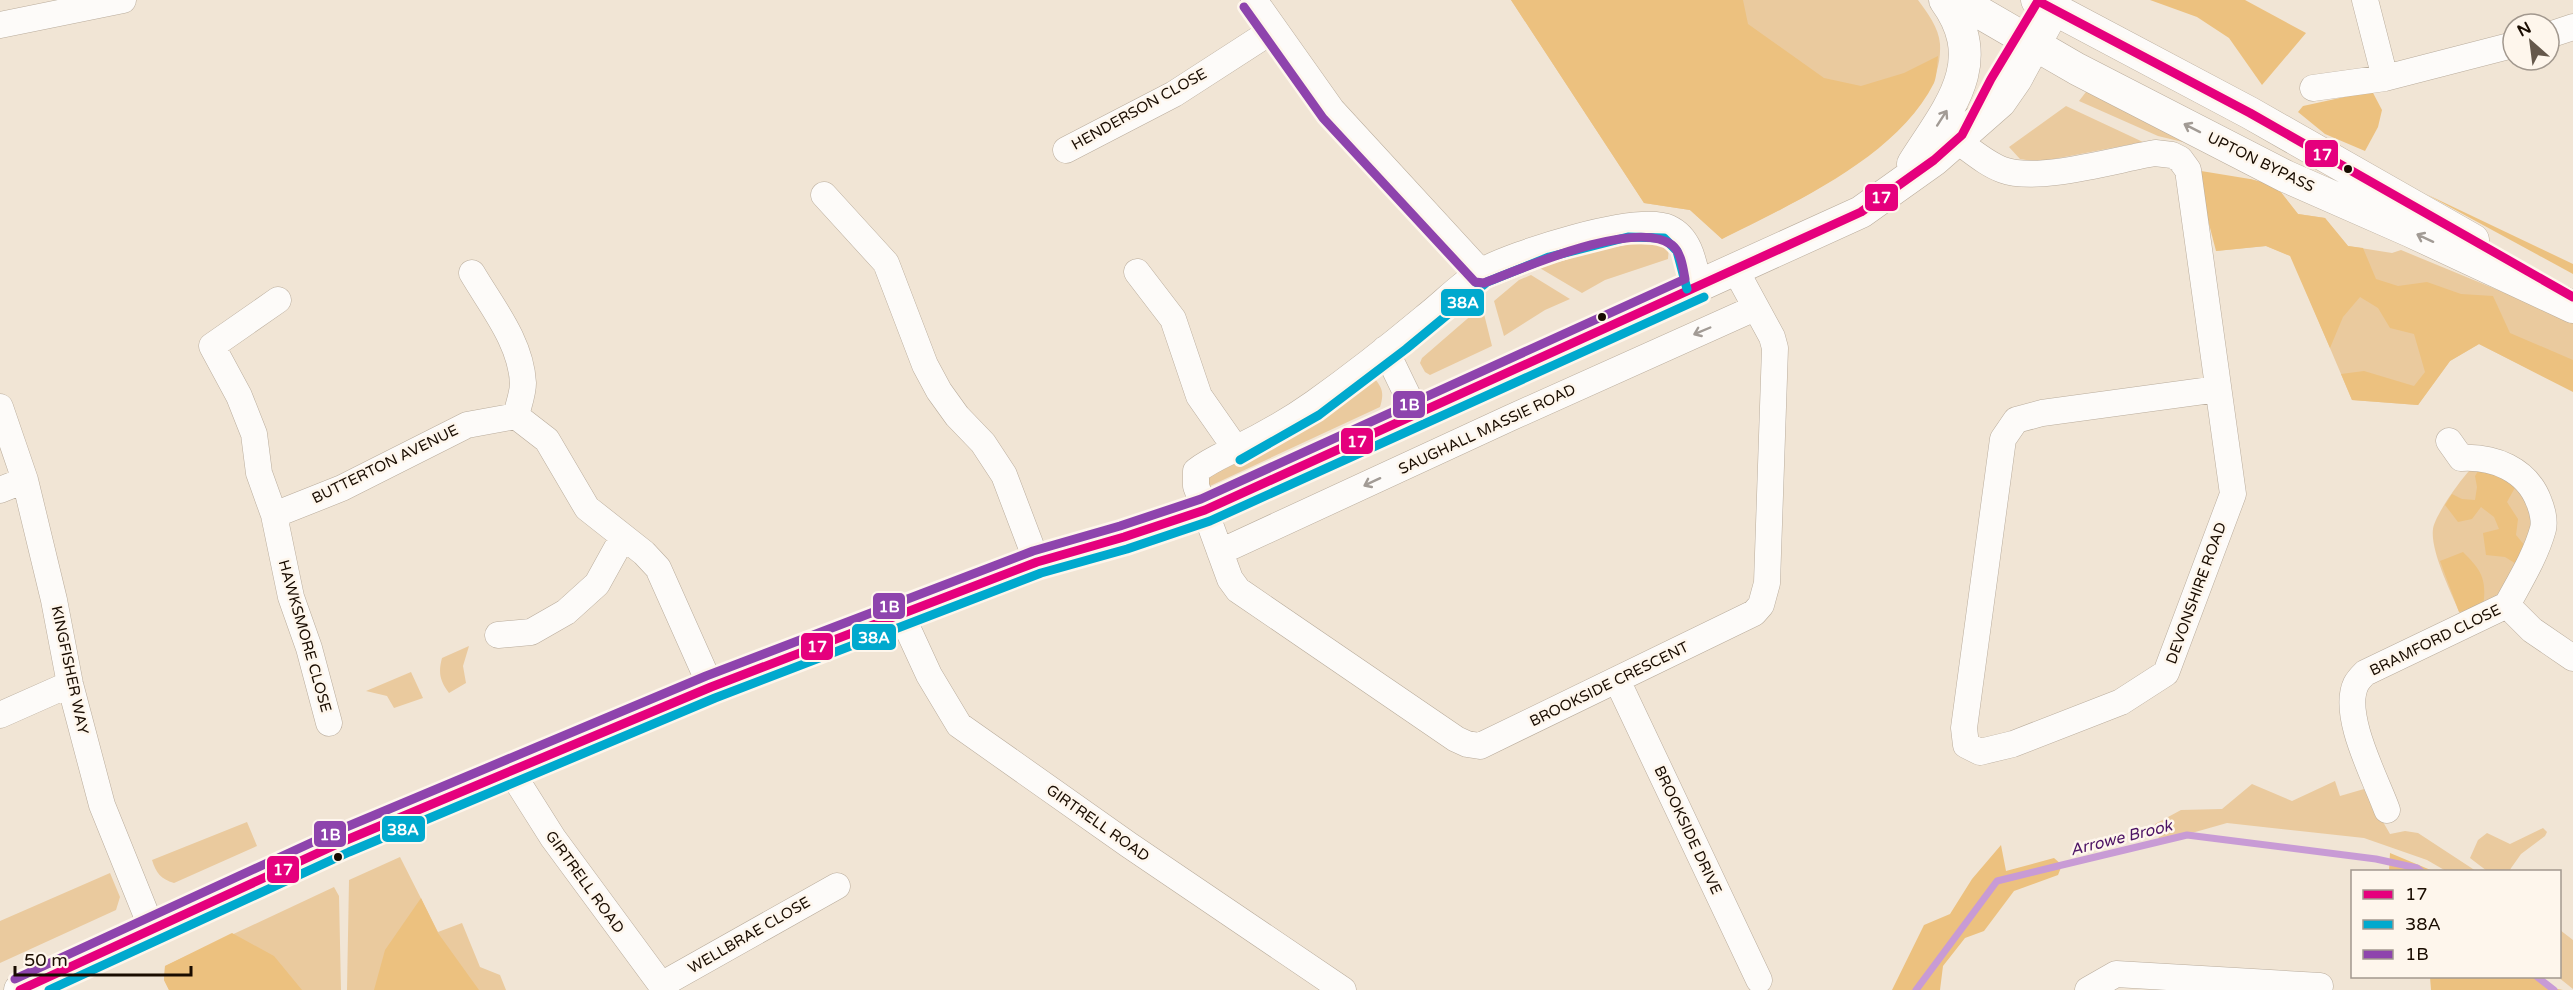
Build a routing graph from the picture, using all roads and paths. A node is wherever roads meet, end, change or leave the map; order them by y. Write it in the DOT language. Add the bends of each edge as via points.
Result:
graph roads {
  1 [pos="123,0"];
  2 [pos="1254,0"];
  3 [pos="1945,0"];
  4 [pos="1958,0"];
  5 [pos="1995,0"];
  6 [pos="2365,0"];
  7 [pos="2035,18"];
  8 [pos="0,25"];
  9 [pos="1273,30"];
  10 [pos="2501,48"];
  11 [pos="2385,78"];
  12 [pos="2313,88"];
  13 [pos="1959,137"];
  14 [pos="1066,150"];
  15 [pos="1899,185"];
  16 [pos="824,195"];
  17 [pos="1735,269"];
  18 [pos="1137,272"];
  19 [pos="1482,272"];
  20 [pos="471,273"];
  21 [pos="1699,286"];
  22 [pos="2573,297"];
  23 [pos="278,300"];
  24 [pos="2573,307"];
  25 [pos="1755,308"];
  26 [pos="1385,349"];
  27 [pos="2218,389"];
  28 [pos="0,407"];
  29 [pos="1416,413"];
  30 [pos="516,416"];
  31 [pos="2449,441"];
  32 [pos="1236,449"];
  33 [pos="25,480"];
  34 [pos="0,490"];
  35 [pos="1205,510"];
  36 [pos="273,515"];
  37 [pos="623,537"];
  38 [pos="1220,552"];
  39 [pos="1037,562"];
  40 [pos="2507,605"];
  41 [pos="900,612"];
  42 [pos="498,635"];
  43 [pos="2573,658"];
  44 [pos="1617,680"];
  45 [pos="70,684"];
  46 [pos="711,687"];
  47 [pos="0,715"];
  48 [pos="329,723"];
  49 [pos="510,770"];
  50 [pos="2388,810"];
  51 [pos="837,886"];
  52 [pos="152,929"];
  53 [pos="1759,980"];
  54 [pos="2320,986"];
  55 [pos="663,988"];
  56 [pos="20,990"];
  57 [pos="1343,990"];
  58 [pos="2088,990"];
  1 -- 8 [label="street"];
  2 -- 9 [label="street"];
  15 -- 3 [label="main road, one-way" via="1948,109 1964,70 1962,33"];
  4 -- 7 [label="main road, UPTON BYPASS"];
  5 -- 7 [label="main road"];
  6 -- 11 [label="street"];
  7 -- 13 [label="main road" via="1991,79"];
  7 -- 22 [label="main road, UPTON BYPASS" via="2250,113"];
  24 -- 7 [label="main road, UPTON BYPASS, one-way" via="2285,176 2077,69"];
  9 -- 14 [label="street, HENDERSON CLOSE" via="1174,94"];
  9 -- 19 [label="street" via="1332,110"];
  10 -- 11 [label="street"];
  11 -- 12 [label="street"];
  13 -- 15 [label="main road"];
  13 -- 27 [label="street, DEVONSHIRE ROAD" via="2004,171 2025,174 2164,152 2180,159 2188,170"];
  15 -- 17 [label="main road" via="1861,212"];
  16 -- 39 [label="street" via="886,263 925,365 939,392 983,443 1004,475"];
  17 -- 21 [label="main road"];
  17 -- 25 [label="street, BROOKSIDE CRESCENT"];
  18 -- 32 [label="street" via="1173,319 1199,396"];
  19 -- 21 [label="street" via="1545,246 1599,231 1626,225 1654,225 1669,227 1688,245"];
  19 -- 26 [label="street"];
  20 -- 30 [label="street" via="510,336 520,360 523,386"];
  21 -- 29 [label="main road"];
  23 -- 36 [label="street, HAWKSMORE CLOSE" via="212,346 254,434 259,473"];
  25 -- 38 [label="street, SAUGHALL MASSIE ROAD, one-way"];
  25 -- 44 [label="street, BROOKSIDE CRESCENT" via="1775,348 1764,597 1754,613"];
  26 -- 29 [label="street"];
  26 -- 32 [label="street" via="1312,405"];
  27 -- 27 [label="street, DEVONSHIRE ROAD" via="2016,420 2003,439 1964,728 1966,745 1980,752 2013,744 2121,702 2166,673 2233,494"];
  28 -- 33 [label="street, KINGFISHER WAY"];
  29 -- 35 [label="main road"];
  30 -- 36 [label="street, BUTTERTON AVENUE" via="467,425 342,488"];
  30 -- 37 [label="street" via="547,440 587,508"];
  31 -- 40 [label="street" via="2461,458 2482,456 2520,473 2534,488 2541,507 2544,526"];
  32 -- 35 [label="street" via="1196,471 1196,486"];
  33 -- 34 [label="street"];
  33 -- 45 [label="street, KINGFISHER WAY"];
  35 -- 38 [label="street, BROOKSIDE CRESCENT"];
  35 -- 39 [label="main road"];
  36 -- 48 [label="street, HAWKSMORE CLOSE" via="291,597"];
  37 -- 42 [label="street" via="597,584 566,612 531,632"];
  37 -- 46 [label="street" via="658,568"];
  38 -- 44 [label="street, BROOKSIDE CRESCENT" via="1238,590 1467,744 1480,746"];
  39 -- 41 [label="main road"];
  40 -- 43 [label="street" via="2532,630"];
  40 -- 50 [label="street, BRAMFORD CLOSE" via="2365,673 2356,685 2352,700 2354,723"];
  41 -- 46 [label="main road"];
  41 -- 57 [label="street, GIRTRELL ROAD" via="929,675 959,725"];
  44 -- 53 [label="street, BROOKSIDE DRIVE"];
  45 -- 47 [label="street"];
  45 -- 52 [label="street, KINGFISHER WAY" via="102,805"];
  46 -- 49 [label="main road"];
  49 -- 52 [label="main road"];
  49 -- 55 [label="street, GIRTRELL ROAD" via="553,838"];
  51 -- 55 [label="street, WELLBRAE CLOSE"];
  52 -- 56 [label="main road"];
  54 -- 58 [label="street" via="2116,974"];
}
